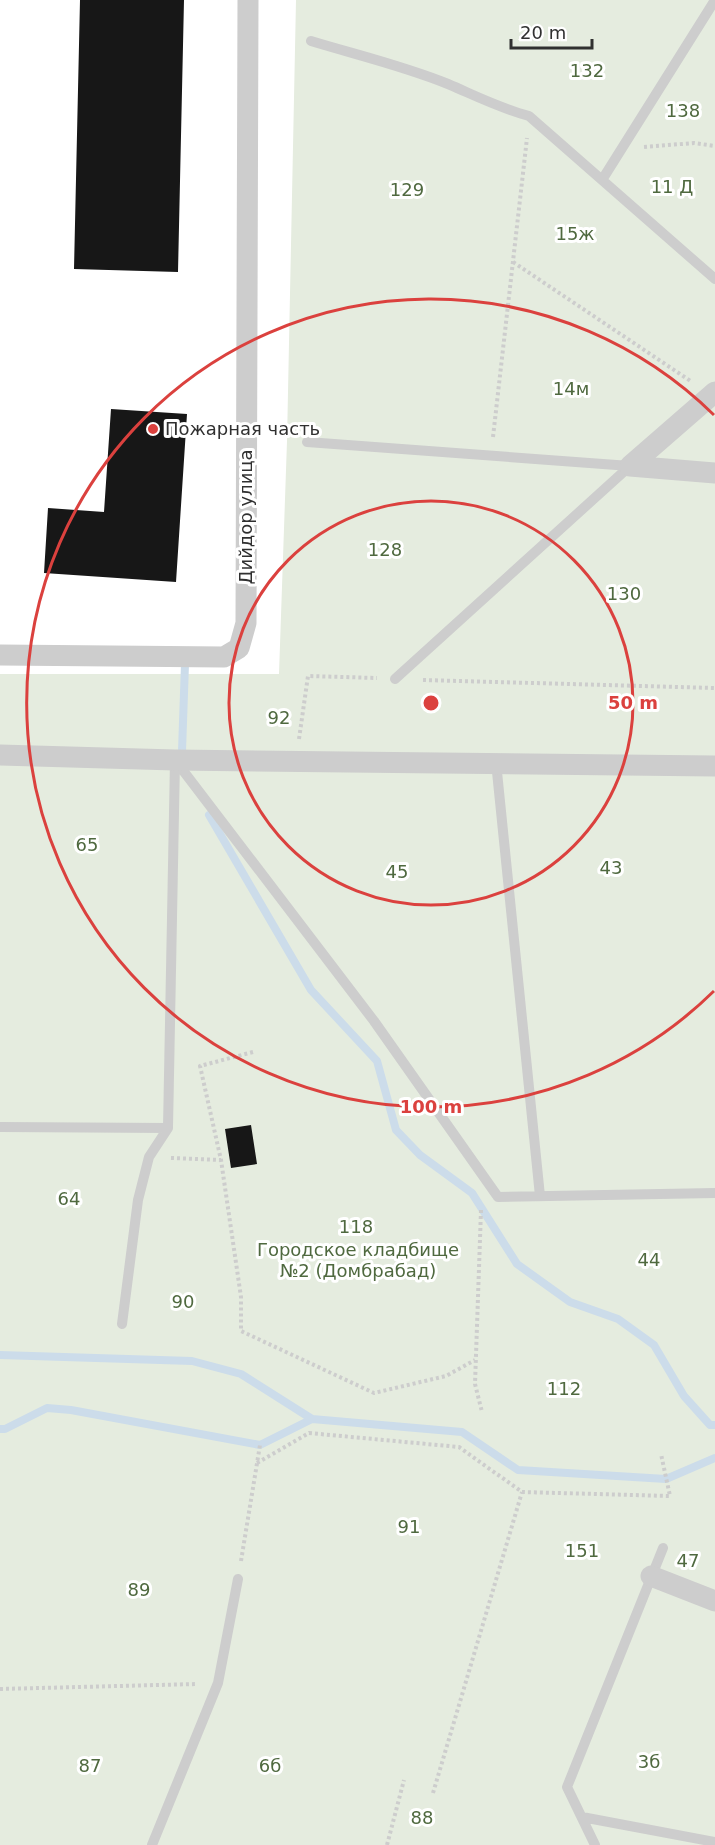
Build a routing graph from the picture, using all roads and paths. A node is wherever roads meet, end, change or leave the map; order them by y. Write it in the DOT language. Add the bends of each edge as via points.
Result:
graph roads {
  1 [pos="248,0"];
  2 [pos="715,0"];
  3 [pos="311,41"];
  4 [pos="529,116"];
  5 [pos="715,146"];
  6 [pos="622,149"];
  7 [pos="602,180"];
  8 [pos="513,262"];
  9 [pos="715,279"];
  10 [pos="713,394"];
  11 [pos="307,442"];
  12 [pos="491,456"];
  13 [pos="630,466"];
  14 [pos="715,473"];
  15 [pos="0,655"];
  16 [pos="395,679"];
  17 [pos="715,688"];
  18 [pos="0,755"];
  19 [pos="175,760"];
  20 [pos="295,761"];
  21 [pos="496,762"];
  22 [pos="715,765"];
  23 [pos="253,1052"];
  24 [pos="0,1127"];
  25 [pos="168,1128"];
  26 [pos="149,1157"];
  27 [pos="221,1160"];
  28 [pos="715,1193"];
  29 [pos="540,1196"];
  30 [pos="481,1210"];
  31 [pos="122,1324"];
  32 [pos="475,1360"];
  33 [pos="482,1412"];
  34 [pos="260,1445"];
  35 [pos="661,1454"];
  36 [pos="257,1463"];
  37 [pos="522,1492"];
  38 [pos="663,1548"];
  39 [pos="651,1576"];
  40 [pos="238,1579"];
  41 [pos="715,1601"];
  42 [pos="218,1683"];
  43 [pos="0,1689"];
  44 [pos="404,1780"];
  45 [pos="433,1793"];
  46 [pos="582,1816"];
  47 [pos="715,1842"];
  48 [pos="152,1845"];
  49 [pos="387,1845"];
  50 [pos="596,1845"];
  1 -- 15 [label="street, Дийдор улица" via="246,623 239,648 224,657"];
  2 -- 6 [label="lane"];
  3 -- 4 [label="lane" via="399,67"];
  4 -- 7 [label="lane"];
  4 -- 8 [label="path"];
  5 -- 6 [label="path" via="694,143"];
  6 -- 7 [label="lane"];
  7 -- 9 [label="lane"];
  8 -- 10 [label="path"];
  8 -- 12 [label="path"];
  10 -- 13 [label="street"];
  11 -- 12 [label="lane"];
  12 -- 13 [label="lane"];
  13 -- 14 [label="street"];
  13 -- 16 [label="lane"];
  16 -- 17 [label="path"];
  16 -- 20 [label="path" via="308,676"];
  18 -- 19 [label="street"];
  19 -- 20 [label="street"];
  19 -- 25 [label="lane"];
  19 -- 29 [label="lane" via="374,1021 498,1197"];
  20 -- 21 [label="street"];
  21 -- 22 [label="street"];
  21 -- 29 [label="lane"];
  23 -- 27 [label="path" via="200,1066"];
  24 -- 25 [label="lane"];
  25 -- 26 [label="lane"];
  26 -- 27 [label="path"];
  26 -- 31 [label="lane" via="138,1200"];
  27 -- 32 [label="path" via="241,1297 241,1331 374,1393 446,1376"];
  28 -- 29 [label="lane"];
  30 -- 32 [label="path"];
  32 -- 33 [label="path" via="475,1384"];
  34 -- 36 [label="path"];
  35 -- 37 [label="path" via="670,1496"];
  36 -- 37 [label="path" via="309,1433 459,1447"];
  36 -- 40 [label="path"];
  37 -- 45 [label="path"];
  38 -- 39 [label="lane"];
  39 -- 41 [label="street"];
  39 -- 46 [label="lane" via="567,1787"];
  40 -- 42 [label="lane"];
  42 -- 43 [label="path"];
  42 -- 48 [label="lane"];
  44 -- 49 [label="path"];
  46 -- 47 [label="lane"];
  46 -- 50 [label="lane"];
}
